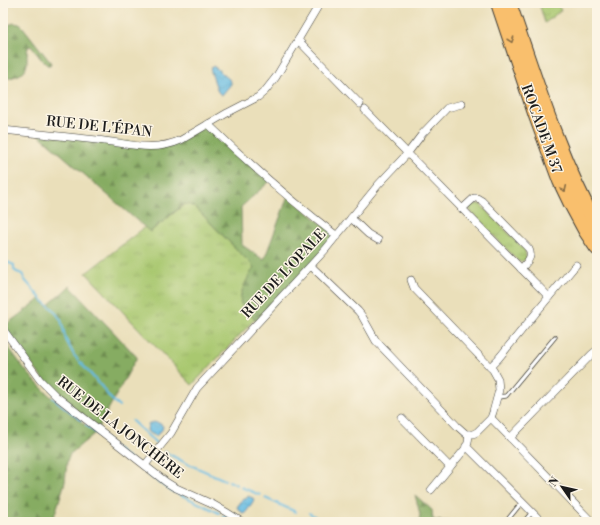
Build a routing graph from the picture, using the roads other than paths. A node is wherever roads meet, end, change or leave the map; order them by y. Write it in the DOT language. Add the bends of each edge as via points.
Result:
graph roads {
  1 [pos="320,3"];
  2 [pos="498,3"];
  3 [pos="509,3"];
  4 [pos="298,40"];
  5 [pos="360,104"];
  6 [pos="462,104"];
  7 [pos="365,110"];
  8 [pos="208,124"];
  9 [pos="3,130"];
  10 [pos="407,154"];
  11 [pos="462,208"];
  12 [pos="351,218"];
  13 [pos="597,226"];
  14 [pos="337,236"];
  15 [pos="378,240"];
  16 [pos="597,248"];
  17 [pos="576,265"];
  18 [pos="311,266"];
  19 [pos="521,269"];
  20 [pos="411,280"];
  21 [pos="549,297"];
  22 [pos="3,329"];
  23 [pos="555,337"];
  24 [pos="597,350"];
  25 [pos="490,367"];
  26 [pos="498,397"];
  27 [pos="402,418"];
  28 [pos="491,418"];
  29 [pos="469,434"];
  30 [pos="510,438"];
  31 [pos="466,446"];
  32 [pos="145,465"];
  33 [pos="450,467"];
  34 [pos="431,490"];
  35 [pos="522,502"];
  36 [pos="532,512"];
  37 [pos="509,518"];
  38 [pos="242,522"];
  39 [pos="524,522"];
  40 [pos="542,522"];
  41 [pos="592,522"];
  1 -- 4 [label="street, RUE DE L'ÉPAN"];
  2 -- 16 [label="highway, ROCADE M 37, one-way" via="560,181"];
  3 -- 13 [label="highway, ROCADE M 37" via="560,147"];
  4 -- 5 [label="street"];
  4 -- 8 [label="street, RUE DE L'ÉPAN" via="276,77 262,94"];
  6 -- 10 [label="street" via="447,108"];
  7 -- 10 [label="street"];
  8 -- 9 [label="street, RUE DE L'ÉPAN" via="173,143 150,147"];
  8 -- 14 [label="street, RUE DE L'OPALE" via="301,208"];
  10 -- 11 [label="street"];
  10 -- 12 [label="street"];
  11 -- 19 [label="street"];
  11 -- 19 [label="street" via="474,198 482,201 530,252 529,261"];
  12 -- 14 [label="street"];
  12 -- 15 [label="street"];
  14 -- 18 [label="street, RUE DE L'OPALE"];
  17 -- 21 [label="street"];
  18 -- 29 [label="street" via="362,316 372,336 390,356 463,432"];
  18 -- 32 [label="street, RUE DE L'OPALE" via="197,388 171,433"];
  19 -- 21 [label="street"];
  20 -- 25 [label="street" via="414,288"];
  21 -- 25 [label="street"];
  22 -- 32 [label="street, RUE DE LA JONCHÈRE" via="47,388"];
  23 -- 26 [label="lane" via="506,396"];
  24 -- 30 [label="street"];
  25 -- 26 [label="street" via="498,379"];
  26 -- 28 [label="street"];
  27 -- 33 [label="street"];
  28 -- 29 [label="street" via="477,432"];
  28 -- 30 [label="street"];
  29 -- 31 [label="street"];
  30 -- 41 [label="street"];
  31 -- 33 [label="street"];
  31 -- 35 [label="street"];
  32 -- 38 [label="street, RUE DE LA JONCHÈRE" via="174,487 214,505"];
  33 -- 34 [label="street"];
  35 -- 36 [label="street"];
  35 -- 37 [label="lane"];
  36 -- 39 [label="lane"];
  36 -- 40 [label="street"];
}
